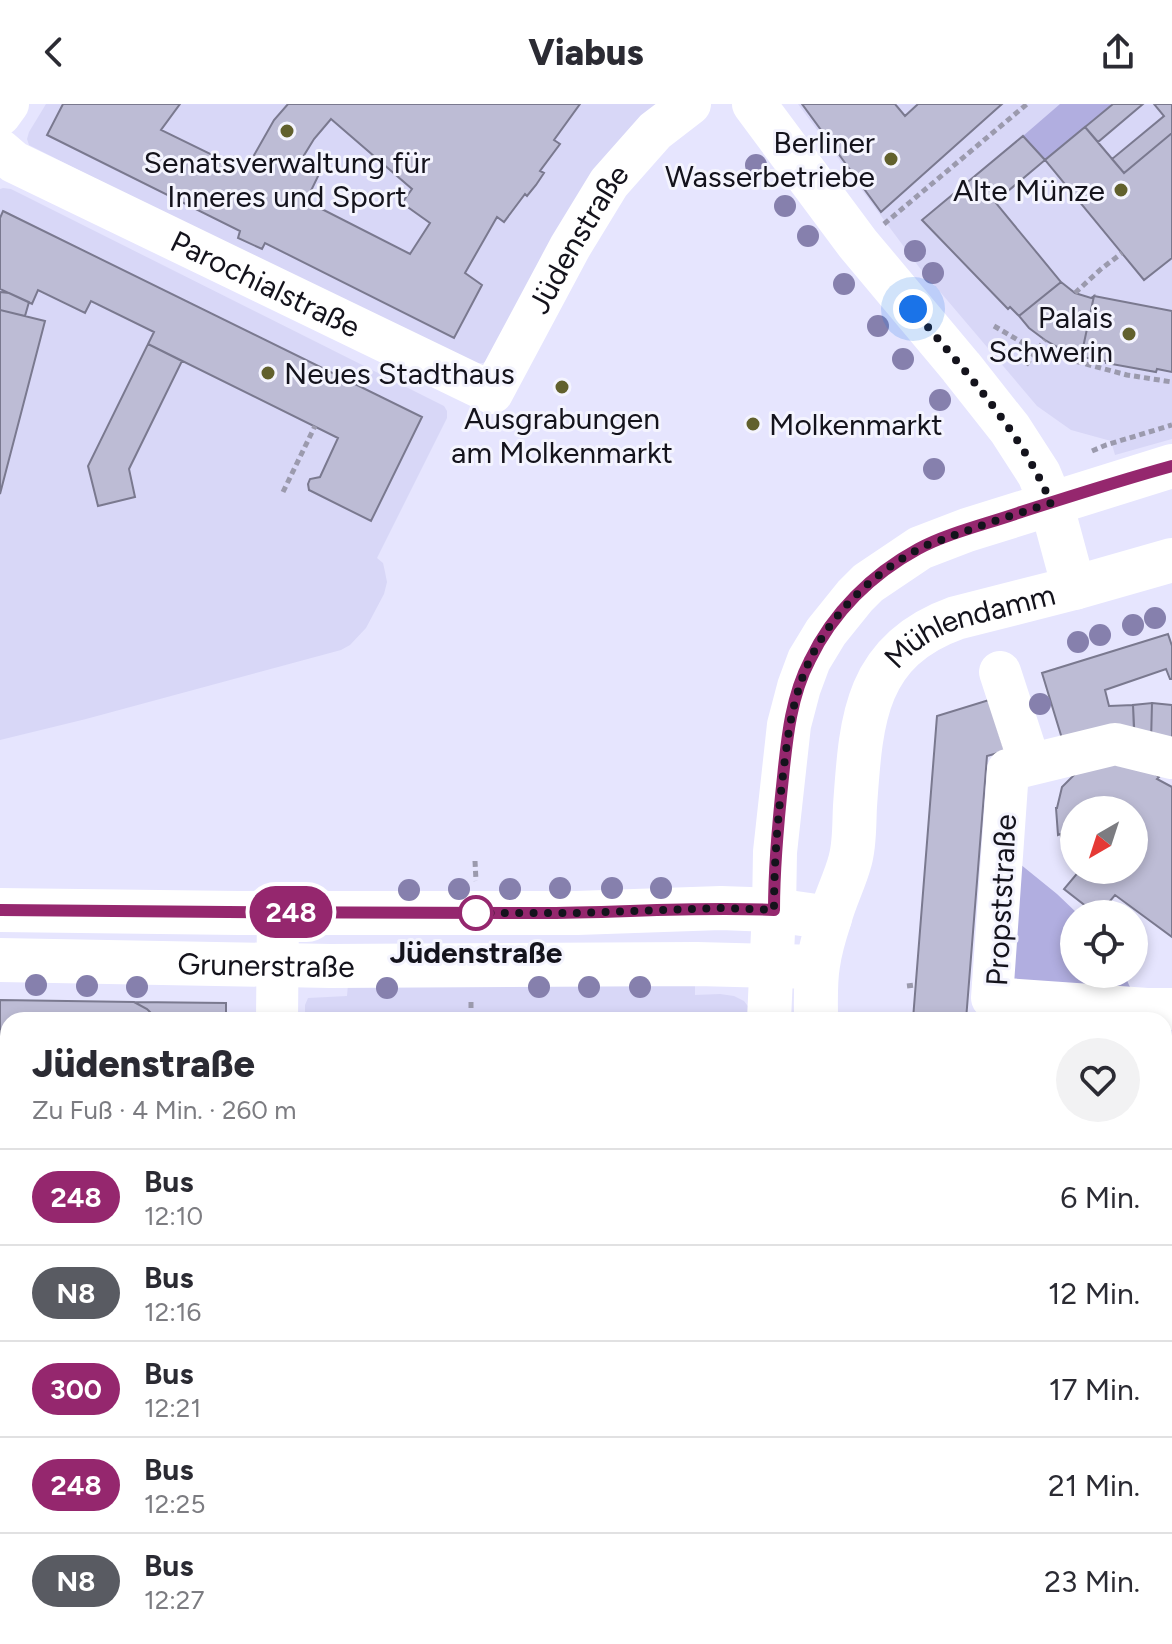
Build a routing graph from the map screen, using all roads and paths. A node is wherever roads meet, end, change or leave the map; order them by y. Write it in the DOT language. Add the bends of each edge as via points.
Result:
graph roads {
  1 [pos="8,104"];
  2 [pos="690,104"];
  3 [pos="754,104"];
  4 [pos="1027,104"];
  5 [pos="0,115"];
  6 [pos="0,150"];
  7 [pos="858,244"];
  8 [pos="1122,253"];
  9 [pos="1075,293"];
  10 [pos="994,326"];
  11 [pos="1045,340"];
  12 [pos="1037,351"];
  13 [pos="1026,365"];
  14 [pos="1172,382"];
  15 [pos="492,393"];
  16 [pos="1172,425"];
  17 [pos="315,426"];
  18 [pos="1106,445"];
  19 [pos="1172,466"];
  20 [pos="283,492"];
  21 [pos="1051,503"];
  22 [pos="1172,560"];
  23 [pos="1074,588"];
  24 [pos="1000,672"];
  25 [pos="1172,758"];
  26 [pos="1019,767"];
  27 [pos="0,910"];
  28 [pos="774,910"];
  29 [pos="278,912"];
  30 [pos="830,918"];
  31 [pos="0,960"];
  32 [pos="277,965"];
  33 [pos="772,966"];
  34 [pos="817,967"];
  35 [pos="915,985"];
  36 [pos="907,986"];
  37 [pos="277,1012"];
  38 [pos="769,1012"];
  39 [pos="816,1012"];
  40 [pos="1144,1012"];
  1 -- 5 [label="street"];
  2 -- 15 [label="street, Jüdenstraße" via="655,131 609,183"];
  3 -- 7 [label="main road"];
  4 -- 7 [label="path"];
  6 -- 15 [label="street, Parochialstraße" via="14,162"];
  7 -- 21 [label="main road" via="1010,429"];
  8 -- 9 [label="path"];
  10 -- 12 [label="path"];
  11 -- 12 [label="path"];
  12 -- 13 [label="path"];
  12 -- 14 [label="path"];
  16 -- 18 [label="path"];
  17 -- 20 [label="path"];
  19 -- 21 [label="main road"];
  21 -- 23 [label="main road"];
  21 -- 28 [label="main road" via="920,548 868,583 833,622 809,660 789,725"];
  22 -- 23 [label="main road, Mühlendamm"];
  23 -- 30 [label="main road, Mühlendamm" via="939,625 908,644 881,675 869,699 851,858"];
  24 -- 26 [label="street"];
  25 -- 26 [label="street" via="1115,744"];
  26 -- 40 [label="street, Propststraße" via="992,998"];
  27 -- 29 [label="main road, Grunerstraße"];
  28 -- 29 [label="main road, Grunerstraße"];
  28 -- 30 [label="main road, Grunerstraße"];
  28 -- 33 [label="main road"];
  29 -- 32 [label="street"];
  30 -- 34 [label="main road, Mühlendamm"];
  31 -- 32 [label="main road, Grunerstraße"];
  32 -- 33 [label="main road, Grunerstraße"];
  32 -- 37 [label="street"];
  33 -- 34 [label="main road, Grunerstraße"];
  33 -- 38 [label="main road"];
  34 -- 39 [label="main road, Mühlendamm"];
  35 -- 36 [label="path"];
}
